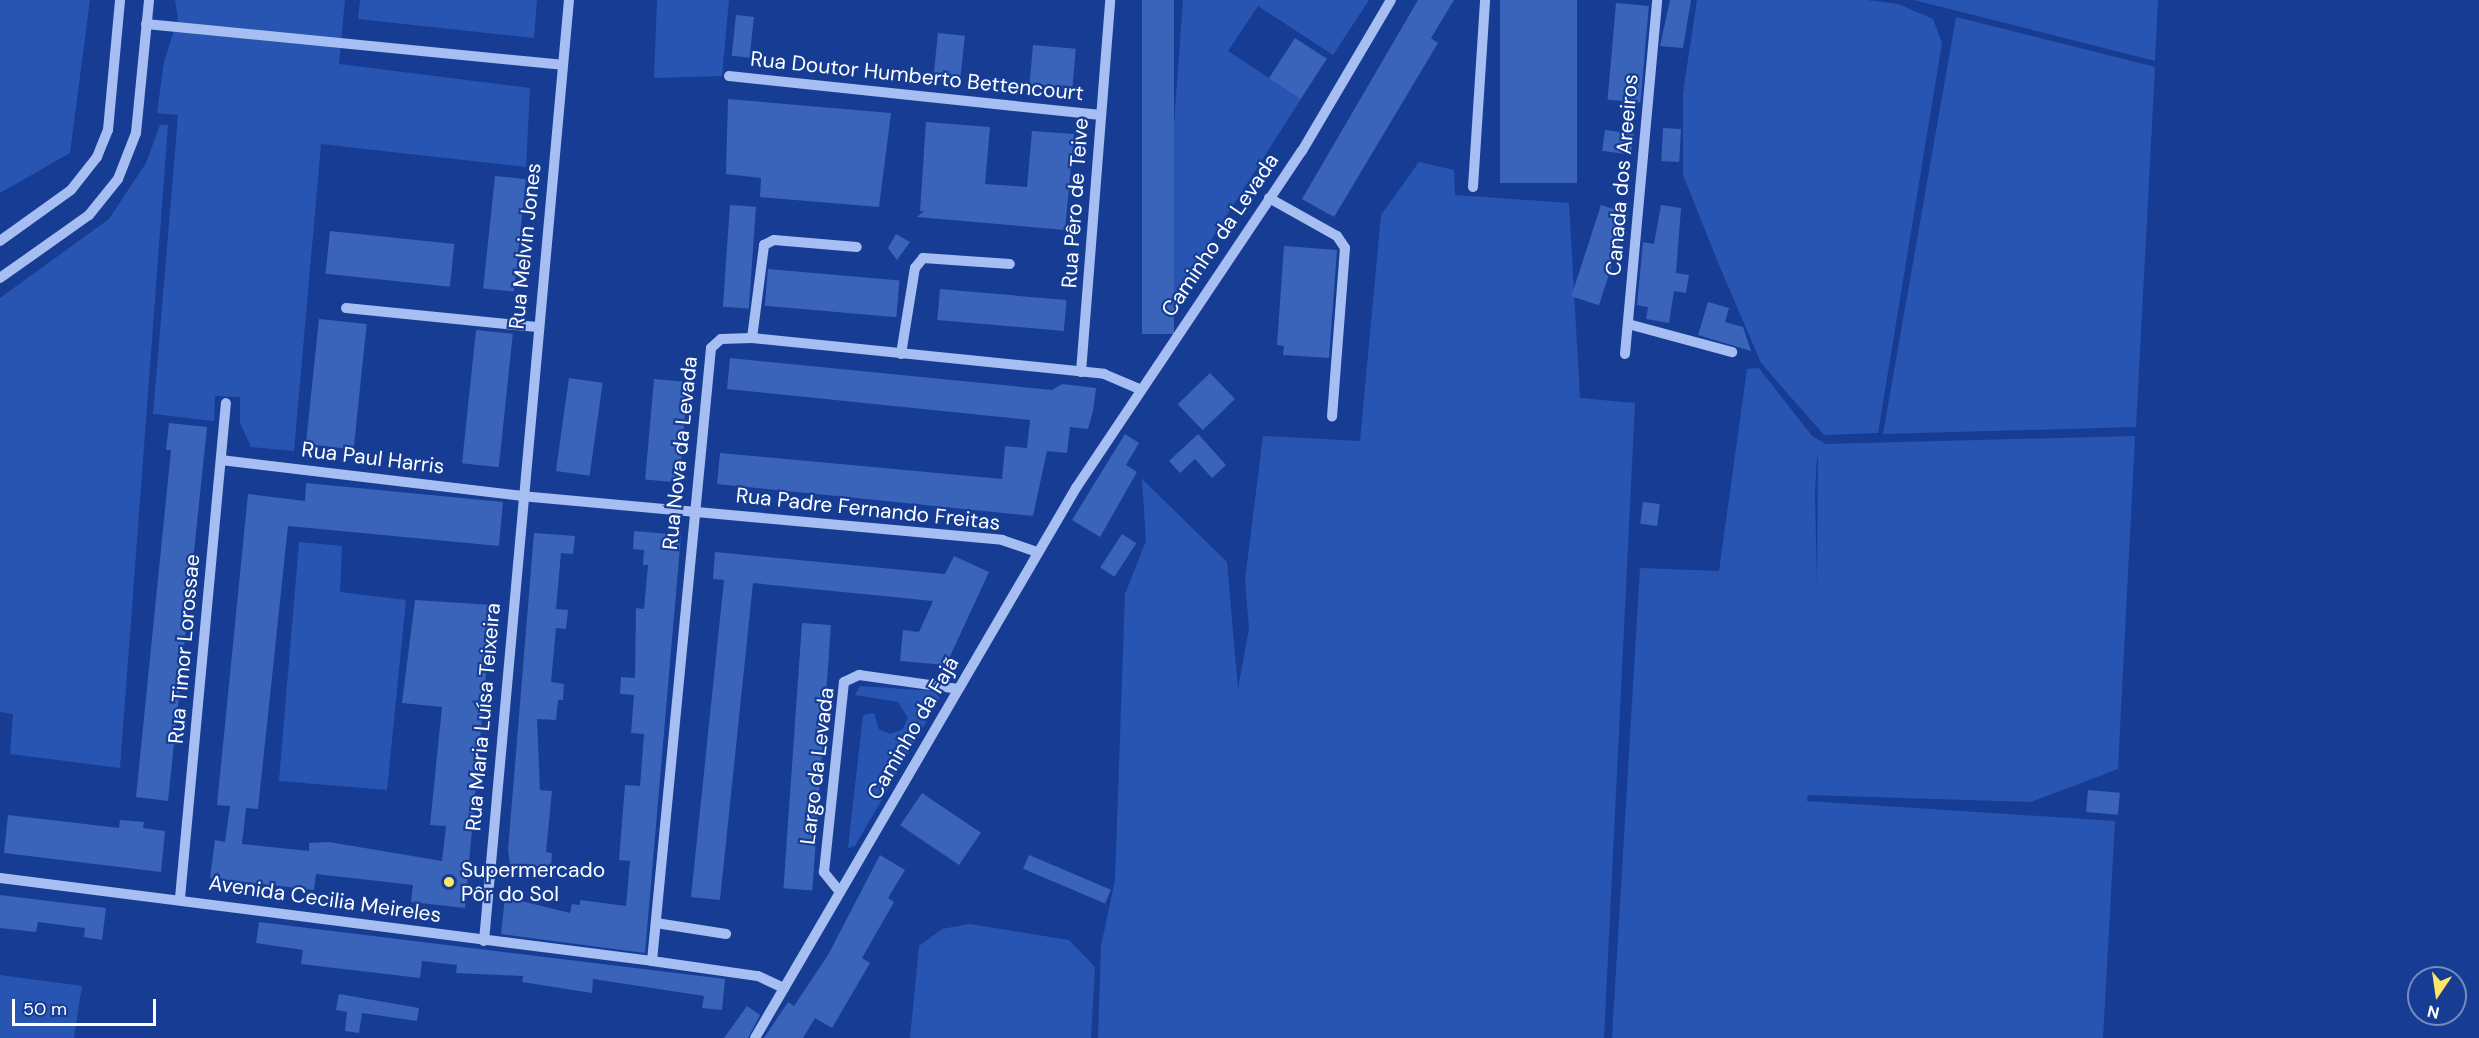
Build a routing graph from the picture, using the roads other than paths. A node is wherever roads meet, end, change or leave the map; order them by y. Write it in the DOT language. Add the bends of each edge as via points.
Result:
graph roads {
  1 [pos="120,0"];
  2 [pos="148,0"];
  3 [pos="569,0"];
  4 [pos="1110,0"];
  5 [pos="1391,0"];
  6 [pos="1485,0"];
  7 [pos="1657,0"];
  8 [pos="146,24"];
  9 [pos="562,65"];
  10 [pos="729,76"];
  11 [pos="1101,115"];
  12 [pos="1473,187"];
  13 [pos="1269,198"];
  14 [pos="0,241"];
  15 [pos="857,247"];
  16 [pos="1010,264"];
  17 [pos="0,278"];
  18 [pos="346,308"];
  19 [pos="1628,324"];
  20 [pos="537,327"];
  21 [pos="752,338"];
  22 [pos="1732,352"];
  23 [pos="901,354"];
  24 [pos="1626,354"];
  25 [pos="1082,372"];
  26 [pos="1138,389"];
  27 [pos="226,403"];
  28 [pos="1332,416"];
  29 [pos="221,460"];
  30 [pos="1076,488"];
  31 [pos="521,496"];
  32 [pos="694,512"];
  33 [pos="1037,552"];
  34 [pos="958,689"];
  35 [pos="0,878"];
  36 [pos="840,892"];
  37 [pos="180,898"];
  38 [pos="656,923"];
  39 [pos="726,934"];
  40 [pos="484,941"];
  41 [pos="652,961"];
  42 [pos="784,988"];
  43 [pos="754,1038"];
  1 -- 14 [label="street" via="108,130 97,157 71,190"];
  2 -- 8 [label="street"];
  3 -- 9 [label="street, Rua Melvin Jones"];
  4 -- 11 [label="street, Rua Pêro de Teive"];
  5 -- 13 [label="street, Caminho da Levada"];
  6 -- 12 [label="street"];
  7 -- 19 [label="street, Canada dos Areeiros"];
  8 -- 9 [label="street"];
  8 -- 17 [label="street" via="136,133 118,179 83,220"];
  9 -- 20 [label="street, Rua Melvin Jones"];
  10 -- 11 [label="street, Rua Doutor Humberto Bettencourt"];
  11 -- 25 [label="street, Rua Pêro de Teive"];
  13 -- 26 [label="street, Caminho da Levada"];
  13 -- 28 [label="street" via="1337,236 1345,248"];
  15 -- 21 [label="street" via="774,240 764,245"];
  16 -- 23 [label="street" via="923,258 915,268"];
  18 -- 20 [label="street"];
  19 -- 22 [label="street"];
  19 -- 24 [label="street, Canada dos Areeiros"];
  20 -- 31 [label="street, Rua Melvin Jones"];
  21 -- 23 [label="street, Rua Nova da Levada"];
  21 -- 32 [label="street, Rua Nova da Levada" via="721,339 711,348"];
  23 -- 25 [label="street, Rua Nova da Levada"];
  25 -- 26 [label="street, Rua Nova da Levada"];
  26 -- 30 [label="street, Caminho da Levada"];
  27 -- 29 [label="street, Rua Timor Lorossae"];
  29 -- 31 [label="street, Rua Paul Harris"];
  29 -- 37 [label="street, Rua Timor Lorossae"];
  30 -- 33 [label="street, Caminho da Fajã"];
  31 -- 32 [label="street, Rua Paul Harris"];
  31 -- 40 [label="street, Rua Maria Luísa Teixeira"];
  32 -- 33 [label="street, Rua Padre Fernando Freitas" via="1002,540"];
  32 -- 38 [label="street, Rua Nova da Levada"];
  33 -- 34 [label="street, Caminho da Fajã"];
  34 -- 36 [label="street, Caminho da Fajã"];
  34 -- 36 [label="street, Largo da Levada" via="859,675 844,682 824,872"];
  35 -- 37 [label="street, Avenida Cecilia Meireles"];
  36 -- 42 [label="street, Caminho da Fajã"];
  37 -- 40 [label="street, Avenida Cecilia Meireles"];
  38 -- 39 [label="street"];
  38 -- 41 [label="street, Rua Nova da Levada"];
  40 -- 41 [label="street, Avenida Cecilia Meireles"];
  41 -- 42 [label="street, Avenida Cecilia Meireles" via="758,976"];
  42 -- 43 [label="street, Caminho da Fajã"];
}
